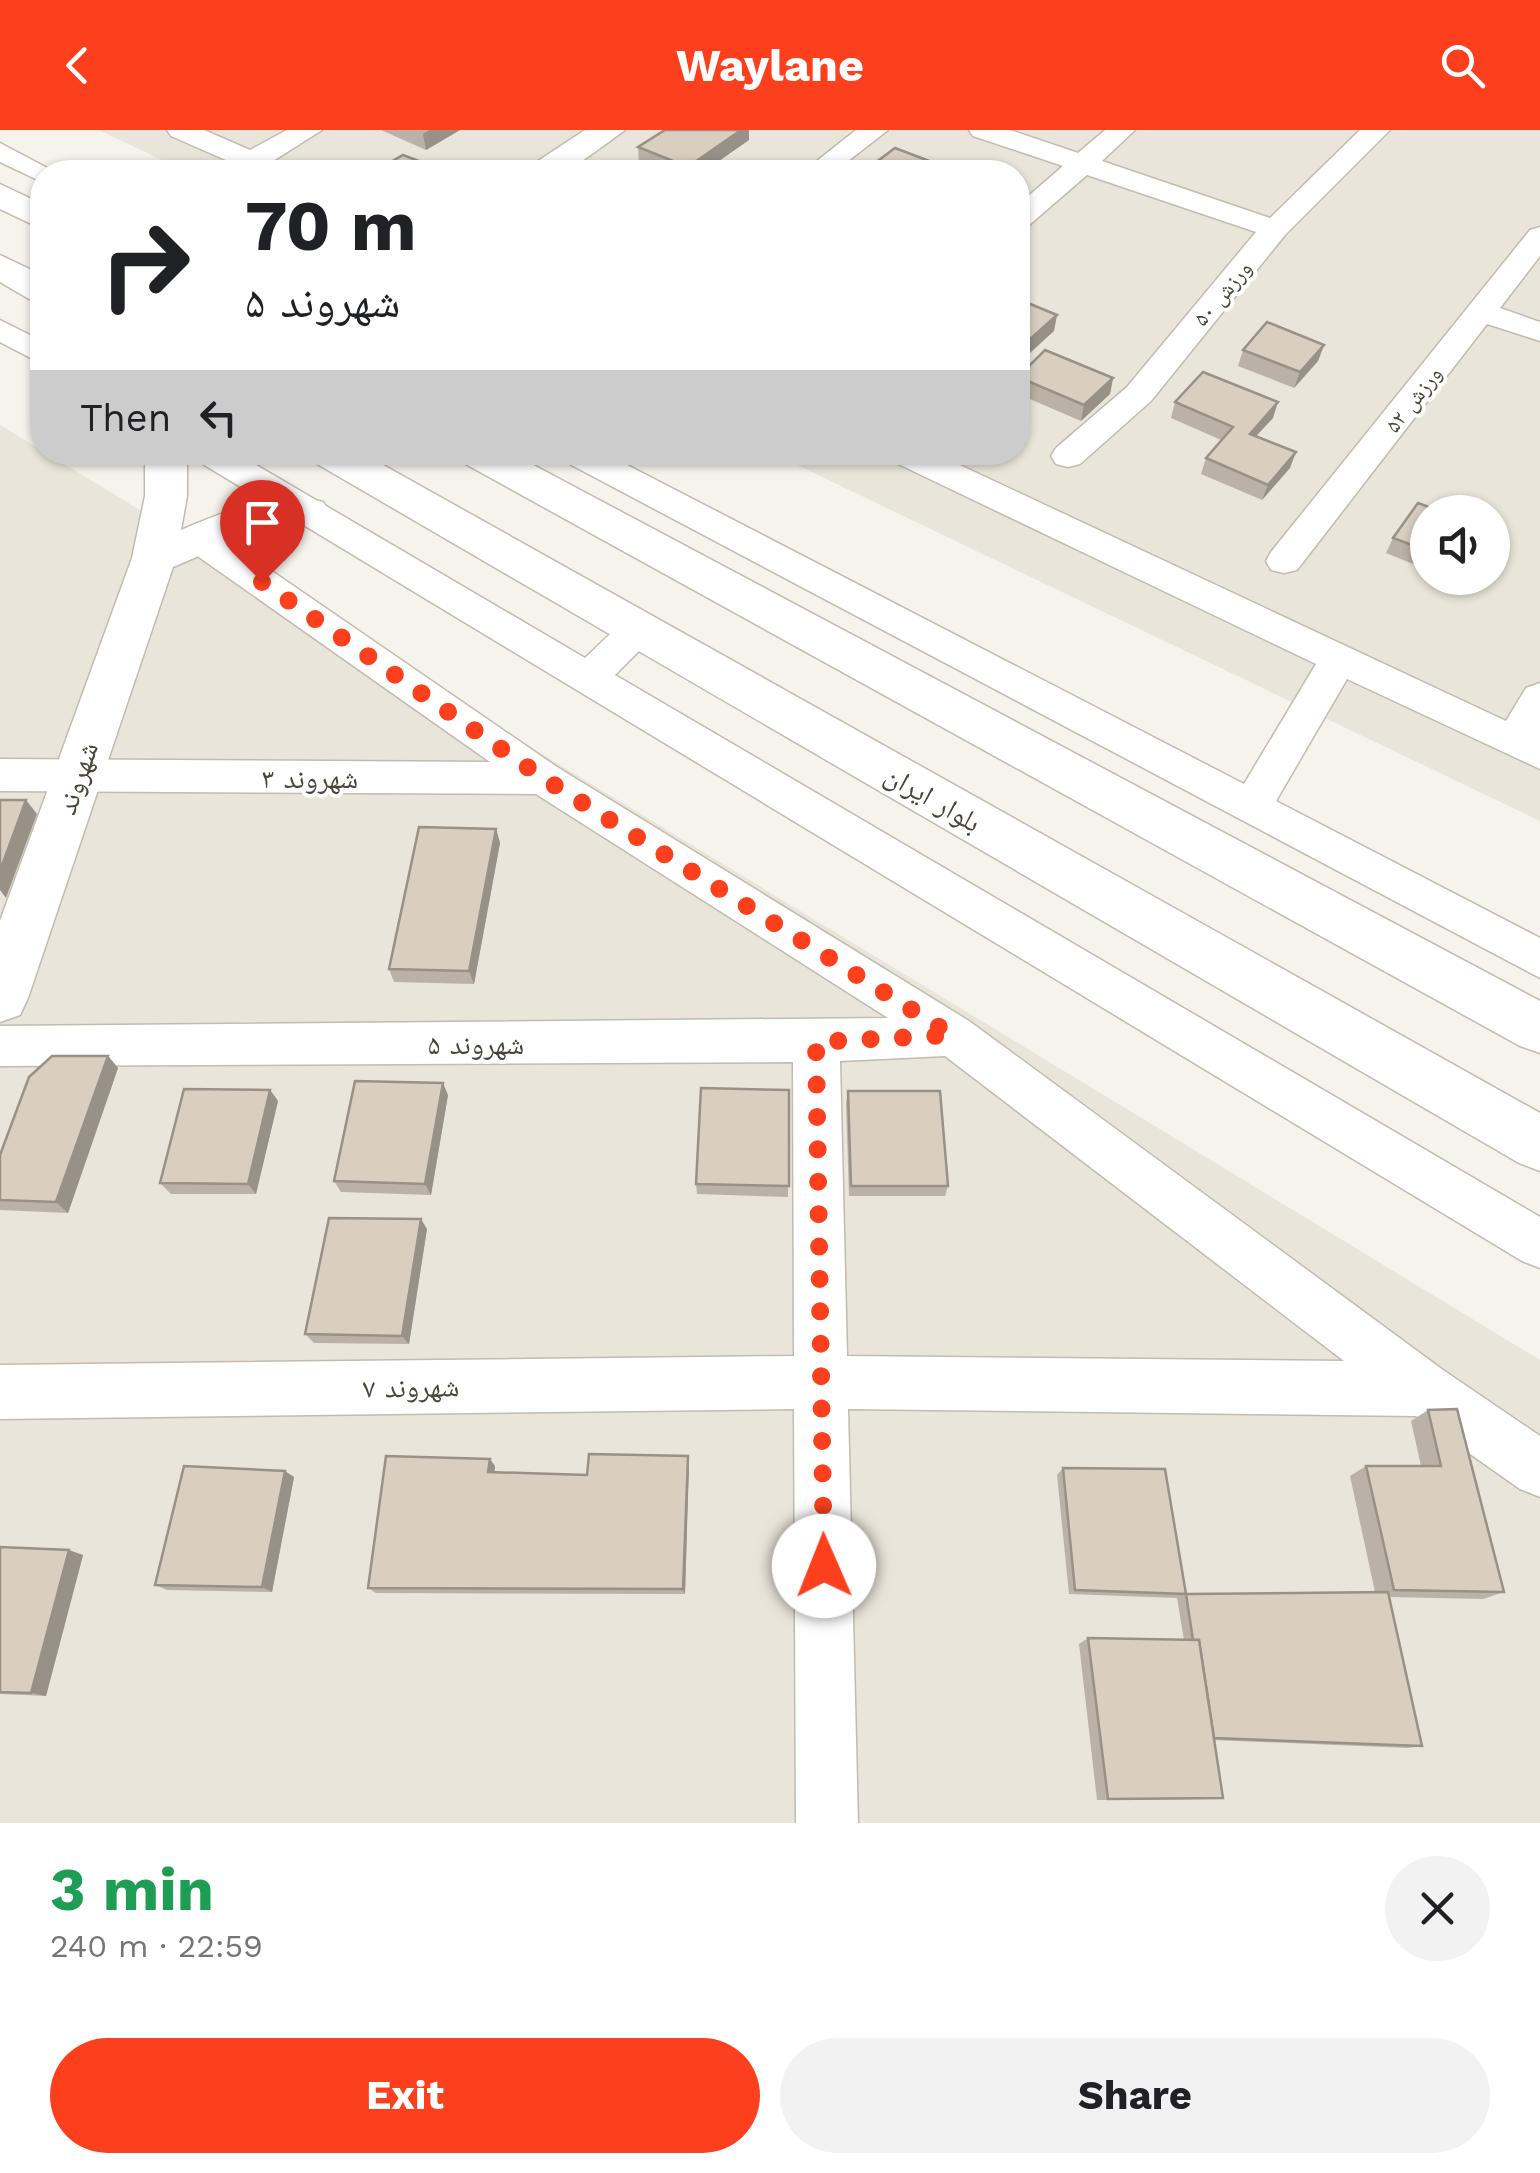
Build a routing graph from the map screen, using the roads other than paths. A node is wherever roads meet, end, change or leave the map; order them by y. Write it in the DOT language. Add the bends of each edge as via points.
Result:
graph roads {
  1 [pos="181,130"];
  2 [pos="308,130"];
  3 [pos="608,130"];
  4 [pos="874,130"];
  5 [pos="983,130"];
  6 [pos="1121,130"];
  7 [pos="1376,130"];
  8 [pos="0,152"];
  9 [pos="247,160"];
  10 [pos="272,160"];
  11 [pos="562,160"];
  12 [pos="834,160"];
  13 [pos="1080,166"];
  14 [pos="30,168"];
  15 [pos="0,195"];
  16 [pos="1030,210"];
  17 [pos="30,211"];
  18 [pos="1276,229"];
  19 [pos="1540,236"];
  20 [pos="0,266"];
  21 [pos="30,284"];
  22 [pos="1481,312"];
  23 [pos="0,329"];
  24 [pos="1540,332"];
  25 [pos="30,347"];
  26 [pos="1068,456"];
  27 [pos="166,465"];
  28 [pos="230,465"];
  29 [pos="350,465"];
  30 [pos="499,465"];
  31 [pos="599,465"];
  32 [pos="929,465"];
  33 [pos="308,512"];
  34 [pos="199,539"];
  35 [pos="154,558"];
  36 [pos="1284,561"];
  37 [pos="640,631"];
  38 [pos="1338,661"];
  39 [pos="587,678"];
  40 [pos="1540,698"];
  41 [pos="1527,748"];
  42 [pos="0,775"];
  43 [pos="77,778"];
  44 [pos="543,778"];
  45 [pos="1251,808"];
  46 [pos="1540,960"];
  47 [pos="0,998"];
  48 [pos="1540,1029"];
  49 [pos="952,1035"];
  50 [pos="816,1042"];
  51 [pos="0,1046"];
  52 [pos="1540,1144"];
  53 [pos="1540,1244"];
  54 [pos="822,1382"];
  55 [pos="1424,1389"];
  56 [pos="0,1392"];
  57 [pos="1540,1470"];
  58 [pos="828,1823"];
  1 -- 9 [label="street"];
  2 -- 10 [label="street"];
  3 -- 11 [label="street"];
  4 -- 12 [label="street"];
  5 -- 13 [label="street"];
  6 -- 13 [label="street"];
  7 -- 18 [label="street, ورزش ۵٠"];
  8 -- 14 [label="street"];
  13 -- 16 [label="street"];
  13 -- 18 [label="street"];
  15 -- 17 [label="street"];
  18 -- 26 [label="street, ورزش ۵٠" via="1139,394"];
  19 -- 22 [label="street, ورزش ۵٢"];
  20 -- 21 [label="street"];
  22 -- 24 [label="street"];
  22 -- 36 [label="street, ورزش ۵٢"];
  23 -- 25 [label="street"];
  27 -- 35 [label="street, شهروند"];
  28 -- 33 [label="street"];
  29 -- 37 [label="street, بلوار ایران"];
  30 -- 48 [label="street"];
  31 -- 45 [label="street"];
  32 -- 38 [label="street"];
  33 -- 34 [label="street" via="240,522"];
  33 -- 39 [label="street"];
  34 -- 35 [label="street"];
  34 -- 44 [label="street"];
  35 -- 43 [label="street, شهروند"];
  37 -- 39 [label="street"];
  37 -- 52 [label="street, بلوار ایران"];
  38 -- 41 [label="street"];
  38 -- 45 [label="street"];
  39 -- 53 [label="street"];
  40 -- 41 [label="street"];
  42 -- 43 [label="street, شهروند ۳"];
  43 -- 44 [label="street, شهروند ۳"];
  43 -- 47 [label="street, شهروند"];
  44 -- 49 [label="street"];
  45 -- 46 [label="street"];
  49 -- 50 [label="street, شهروند ۵"];
  49 -- 55 [label="street"];
  50 -- 51 [label="street, شهروند ۵"];
  50 -- 54 [label="street"];
  54 -- 55 [label="street, شهروند ۷"];
  54 -- 56 [label="street, شهروند ۷"];
  54 -- 58 [label="street"];
  55 -- 57 [label="street"];
}
